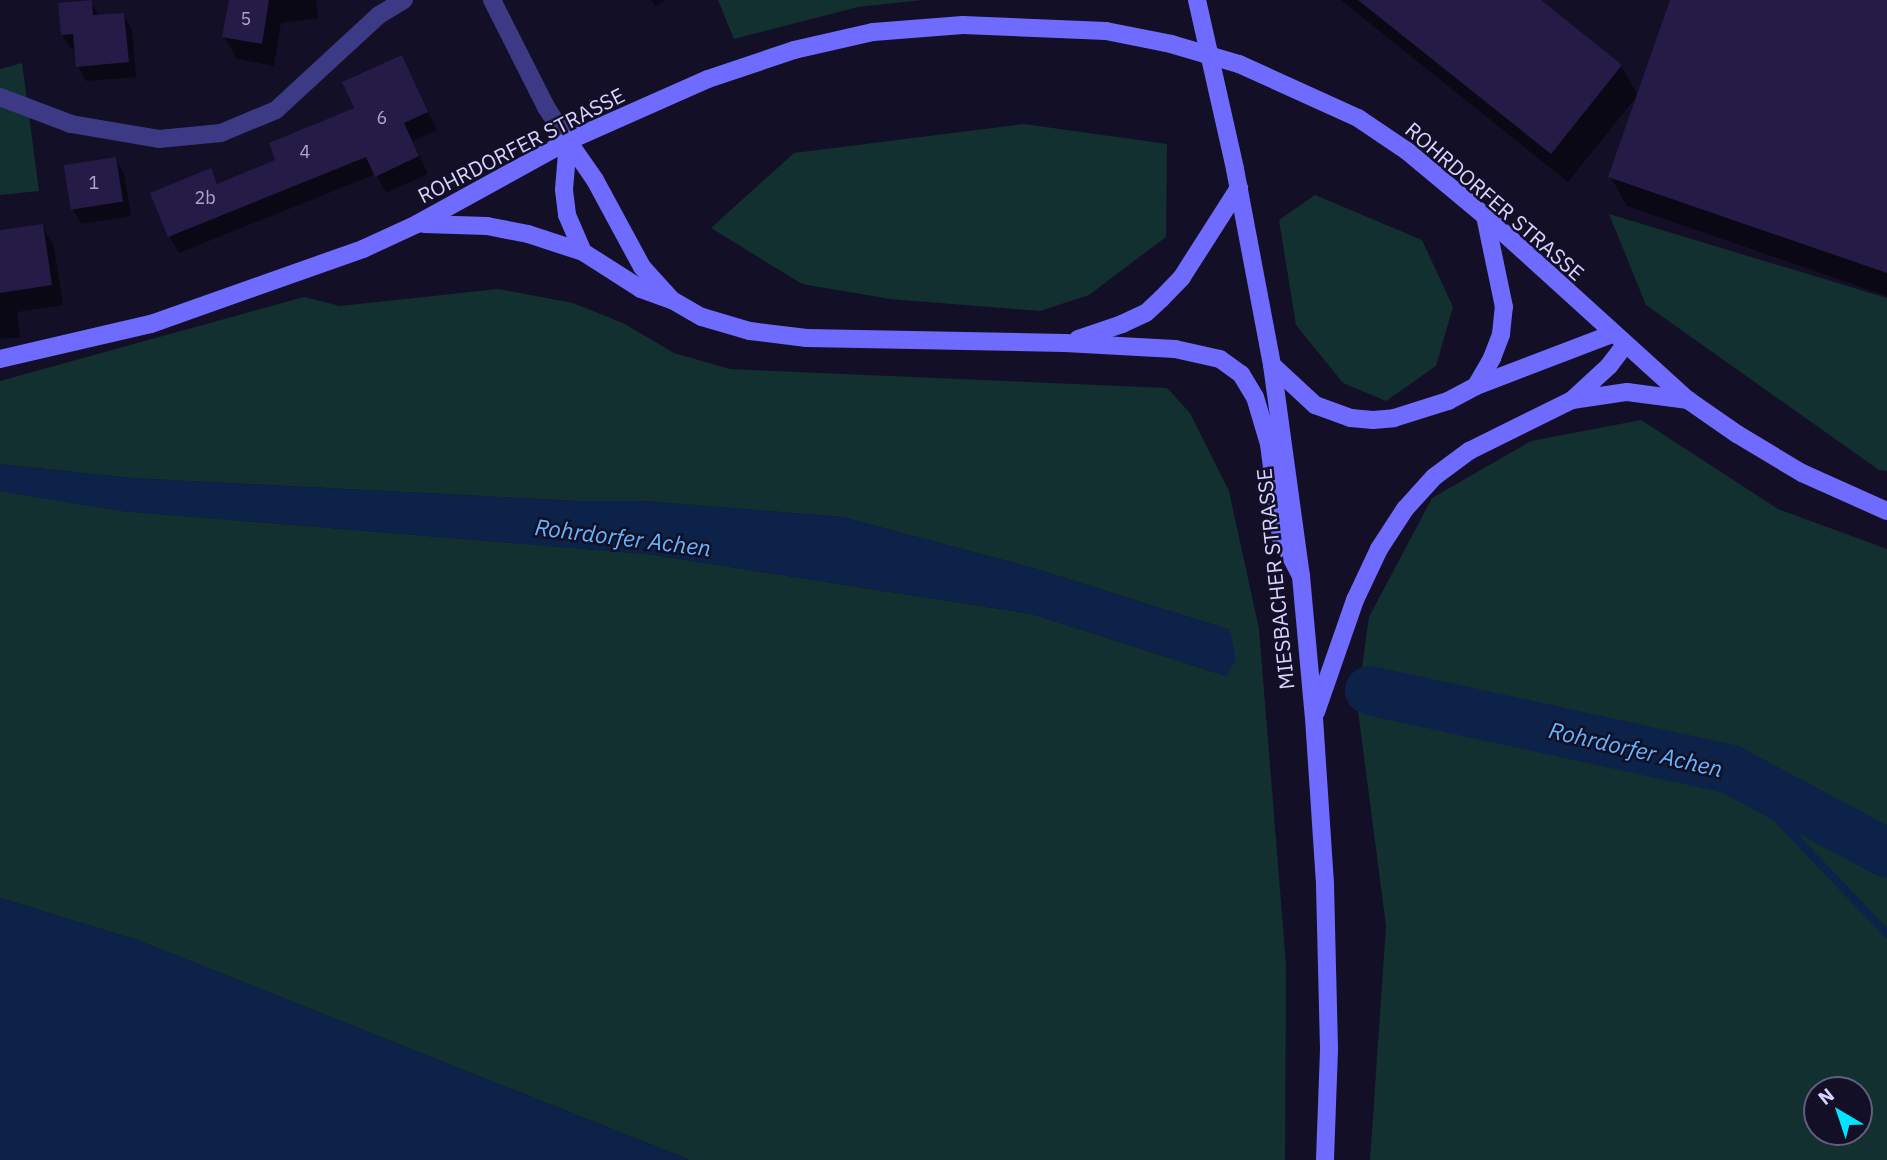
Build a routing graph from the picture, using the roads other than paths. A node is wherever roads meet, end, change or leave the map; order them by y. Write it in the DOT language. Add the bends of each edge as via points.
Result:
graph roads {
  1 [pos="404,0"];
  2 [pos="492,0"];
  3 [pos="1197,0"];
  4 [pos="0,97"];
  5 [pos="568,141"];
  6 [pos="1239,188"];
  7 [pos="1485,216"];
  8 [pos="418,225"];
  9 [pos="583,252"];
  10 [pos="672,300"];
  11 [pos="1618,339"];
  12 [pos="1065,342"];
  13 [pos="0,359"];
  14 [pos="1272,365"];
  15 [pos="1476,386"];
  16 [pos="1572,400"];
  17 [pos="1688,400"];
  18 [pos="1887,511"];
  19 [pos="1301,576"];
  20 [pos="1314,718"];
  21 [pos="1325,1160"];
  1 -- 4 [label="street" via="379,15 276,110 221,132 159,139 72,124"];
  2 -- 5 [label="street"];
  3 -- 6 [label="main road, MIESBACHER STRASSE, bridge"];
  5 -- 7 [label="main road, ROHRDORFER STRASSE" via="708,79 794,50 873,32 963,25 1106,31 1239,64 1346,112 1406,150"];
  5 -- 8 [label="main road, ROHRDORFER STRASSE"];
  5 -- 9 [label="main road" via="567,215"];
  5 -- 10 [label="main road" via="595,180 642,267"];
  6 -- 12 [label="main road" via="1182,277 1153,306 1122,324"];
  6 -- 14 [label="main road, MIESBACHER STRASSE"];
  7 -- 11 [label="main road, ROHRDORFER STRASSE"];
  7 -- 15 [label="main road" via="1504,307 1492,358"];
  8 -- 9 [label="main road" via="487,226"];
  8 -- 13 [label="main road, ROHRDORFER STRASSE" via="151,324"];
  9 -- 10 [label="main road" via="641,289"];
  10 -- 12 [label="main road" via="702,317 750,331 807,338"];
  11 -- 15 [label="main road"];
  11 -- 16 [label="main road" via="1609,366"];
  11 -- 17 [label="main road, ROHRDORFER STRASSE"];
  12 -- 19 [label="main road" via="1204,353 1241,374 1255,397 1269,444 1282,538"];
  14 -- 15 [label="main road" via="1315,405 1351,418 1394,418 1448,401"];
  14 -- 19 [label="main road, MIESBACHER STRASSE"];
  16 -- 17 [label="main road" via="1627,392"];
  16 -- 20 [label="main road" via="1469,451 1434,477 1405,509 1379,549 1355,600"];
  17 -- 18 [label="main road, ROHRDORFER STRASSE" via="1802,473"];
  19 -- 20 [label="main road, MIESBACHER STRASSE"];
  20 -- 21 [label="main road, MIESBACHER STRASSE" via="1325,885 1329,1050"];
}
